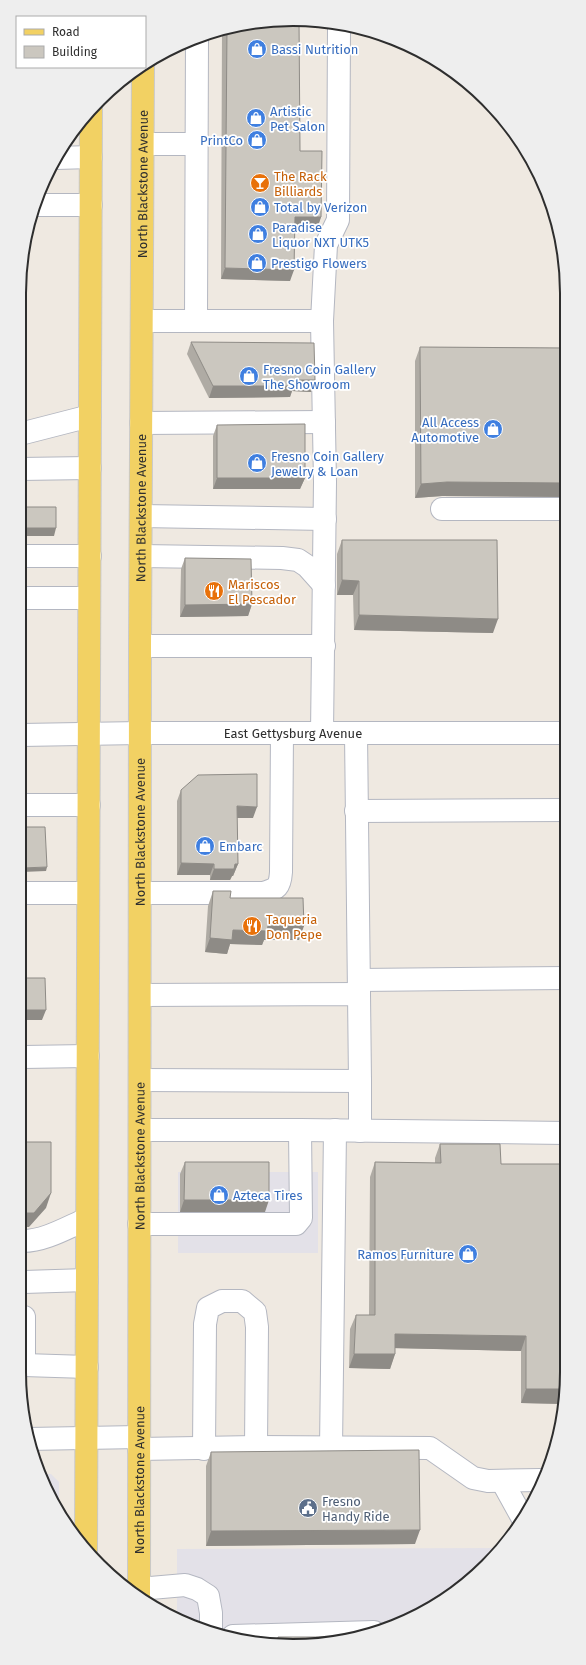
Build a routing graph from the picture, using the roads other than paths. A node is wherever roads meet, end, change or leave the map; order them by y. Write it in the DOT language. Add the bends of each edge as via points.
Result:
graph roads {
  1 [pos="340,30"];
  2 [pos="197,44"];
  3 [pos="143,72"];
  4 [pos="91,118"];
  5 [pos="143,144"];
  6 [pos="196,144"];
  7 [pos="91,157"];
  8 [pos="63,158"];
  9 [pos="41,205"];
  10 [pos="91,205"];
  11 [pos="142,321"];
  12 [pos="196,321"];
  13 [pos="322,321"];
  14 [pos="90,416"];
  15 [pos="324,422"];
  16 [pos="141,423"];
  17 [pos="26,432"];
  18 [pos="90,468"];
  19 [pos="26,469"];
  20 [pos="442,509"];
  21 [pos="560,509"];
  22 [pos="141,516"];
  23 [pos="325,519"];
  24 [pos="26,556"];
  25 [pos="90,556"];
  26 [pos="141,556"];
  27 [pos="324,585"];
  28 [pos="26,598"];
  29 [pos="89,598"];
  30 [pos="140,646"];
  31 [pos="324,646"];
  32 [pos="140,732"];
  33 [pos="282,732"];
  34 [pos="322,732"];
  35 [pos="356,732"];
  36 [pos="560,732"];
  37 [pos="89,734"];
  38 [pos="26,735"];
  39 [pos="26,805"];
  40 [pos="89,805"];
  41 [pos="560,810"];
  42 [pos="356,811"];
  43 [pos="88,893"];
  44 [pos="26,894"];
  45 [pos="141,894"];
  46 [pos="560,978"];
  47 [pos="359,987"];
  48 [pos="140,994"];
  49 [pos="88,1056"];
  50 [pos="26,1057"];
  51 [pos="140,1080"];
  52 [pos="360,1082"];
  53 [pos="140,1130"];
  54 [pos="300,1130"];
  55 [pos="335,1130"];
  56 [pos="360,1131"];
  57 [pos="560,1133"];
  58 [pos="87,1218"];
  59 [pos="140,1224"];
  60 [pos="26,1241"];
  61 [pos="87,1280"];
  62 [pos="26,1282"];
  63 [pos="26,1365"];
  64 [pos="87,1367"];
  65 [pos="87,1438"];
  66 [pos="35,1439"];
  67 [pos="139,1443"];
  68 [pos="256,1447"];
  69 [pos="331,1448"];
  70 [pos="204,1449"];
  71 [pos="502,1480"];
  72 [pos="537,1480"];
  73 [pos="520,1513"];
  74 [pos="86,1541"];
  75 [pos="139,1590"];
  76 [pos="143,1592"];
  77 [pos="211,1626"];
  78 [pos="351,1633"];
  79 [pos="250,1636"];
  1 -- 13 [label="street" via="338,220 326,245"];
  2 -- 6 [label="street"];
  3 -- 5 [label="main road, North Blackstone Avenue"];
  4 -- 7 [label="main road"];
  5 -- 6 [label="street"];
  5 -- 11 [label="main road, North Blackstone Avenue"];
  6 -- 12 [label="street"];
  7 -- 8 [label="street"];
  7 -- 10 [label="main road"];
  9 -- 10 [label="street"];
  10 -- 14 [label="main road"];
  11 -- 12 [label="street"];
  11 -- 16 [label="main road, North Blackstone Avenue"];
  12 -- 13 [label="street"];
  13 -- 15 [label="street"];
  14 -- 17 [label="street"];
  14 -- 18 [label="main road"];
  15 -- 16 [label="street"];
  15 -- 23 [label="street"];
  16 -- 22 [label="main road, North Blackstone Avenue"];
  18 -- 19 [label="street"];
  18 -- 25 [label="main road"];
  20 -- 21 [label="street"];
  22 -- 23 [label="street"];
  22 -- 26 [label="main road, North Blackstone Avenue"];
  23 -- 27 [label="street"];
  24 -- 25 [label="street"];
  25 -- 29 [label="main road"];
  26 -- 27 [label="street" via="298,560"];
  26 -- 30 [label="main road, North Blackstone Avenue"];
  27 -- 31 [label="street"];
  28 -- 29 [label="street"];
  29 -- 37 [label="main road"];
  30 -- 31 [label="street"];
  30 -- 32 [label="main road, North Blackstone Avenue"];
  31 -- 34 [label="street"];
  32 -- 33 [label="street, East Gettysburg Avenue"];
  32 -- 37 [label="street, East Gettysburg Avenue"];
  32 -- 45 [label="main road, North Blackstone Avenue"];
  33 -- 34 [label="street, East Gettysburg Avenue"];
  33 -- 45 [label="street" via="281,872 280,882 274,890 263,894"];
  34 -- 35 [label="street, East Gettysburg Avenue"];
  35 -- 36 [label="street, East Gettysburg Avenue"];
  35 -- 42 [label="street"];
  37 -- 38 [label="street, East Gettysburg Avenue"];
  37 -- 40 [label="main road"];
  39 -- 40 [label="street"];
  40 -- 43 [label="main road"];
  41 -- 42 [label="street"];
  42 -- 47 [label="street"];
  43 -- 44 [label="street"];
  43 -- 49 [label="main road"];
  45 -- 48 [label="main road, North Blackstone Avenue"];
  46 -- 47 [label="street"];
  47 -- 48 [label="street"];
  47 -- 52 [label="street"];
  48 -- 51 [label="main road, North Blackstone Avenue"];
  49 -- 50 [label="street"];
  49 -- 58 [label="main road"];
  51 -- 52 [label="street"];
  51 -- 53 [label="main road, North Blackstone Avenue"];
  52 -- 56 [label="street"];
  53 -- 54 [label="street"];
  53 -- 59 [label="main road, North Blackstone Avenue"];
  54 -- 55 [label="street"];
  54 -- 59 [label="street" via="301,1218 296,1224"];
  55 -- 56 [label="street"];
  55 -- 69 [label="street"];
  56 -- 57 [label="street"];
  58 -- 60 [label="street" via="46,1237"];
  58 -- 61 [label="main road"];
  59 -- 67 [label="main road, North Blackstone Avenue"];
  61 -- 62 [label="street"];
  61 -- 64 [label="main road"];
  63 -- 64 [label="street"];
  64 -- 65 [label="main road"];
  65 -- 66 [label="street"];
  65 -- 67 [label="street"];
  65 -- 74 [label="main road"];
  67 -- 70 [label="street"];
  67 -- 75 [label="main road, North Blackstone Avenue"];
  68 -- 69 [label="street"];
  68 -- 70 [label="street"];
  68 -- 70 [label="street" via="255,1312 242,1301 222,1301 208,1308 205,1324"];
  69 -- 71 [label="street" via="430,1448 473,1478"];
  71 -- 72 [label="street"];
  71 -- 73 [label="street"];
  76 -- 77 [label="street" via="185,1585 197,1589 208,1596"];
  78 -- 79 [label="street"];
}
